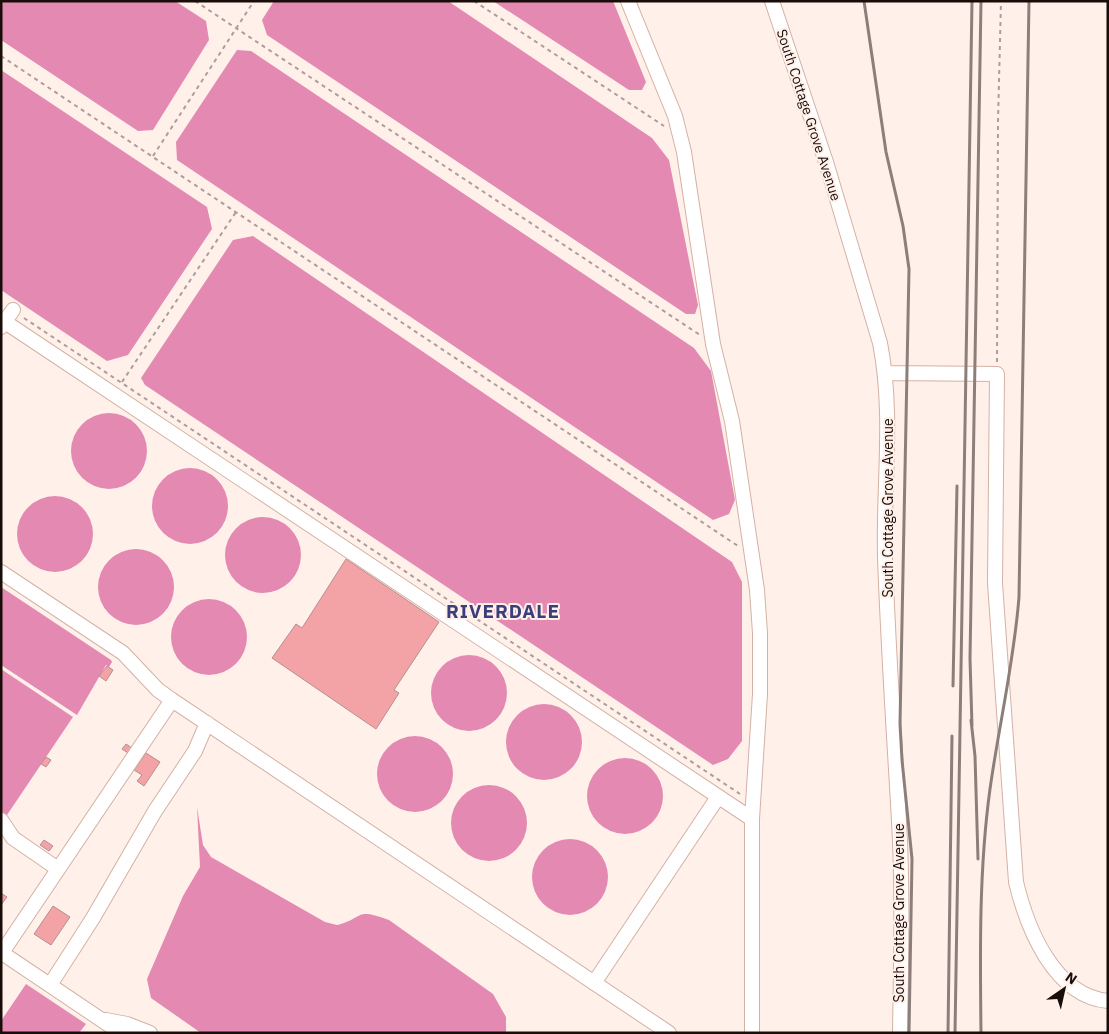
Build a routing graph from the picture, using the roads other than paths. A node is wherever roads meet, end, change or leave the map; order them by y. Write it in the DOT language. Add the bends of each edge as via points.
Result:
graph roads {
  1 [pos="628,1"];
  2 [pos="772,1"];
  3 [pos="13,310"];
  4 [pos="3,325"];
  5 [pos="886,373"];
  6 [pos="1,572"];
  7 [pos="172,700"];
  8 [pos="207,724"];
  9 [pos="718,797"];
  10 [pos="752,819"];
  11 [pos="1,820"];
  12 [pos="58,869"];
  13 [pos="1,954"];
  14 [pos="594,983"];
  15 [pos="50,986"];
  16 [pos="1108,1001"];
  17 [pos="100,1019"];
  18 [pos="121,1033"];
  19 [pos="150,1033"];
  20 [pos="669,1033"];
  21 [pos="752,1033"];
  22 [pos="900,1033"];
  1 -- 10 [label="street" via="675,116 684,152 713,344 732,421 760,633 760,694"];
  2 -- 5 [label="street, South Cottage Grove Avenue" via="826,162"];
  3 -- 4 [label="street"];
  4 -- 9 [label="street"];
  5 -- 16 [label="street" via="998,374 995,583 1016,882 1024,913 1046,958 1077,991 1090,998"];
  5 -- 22 [label="street, South Cottage Grove Avenue" via="885,555 899,822"];
  6 -- 7 [label="street" via="123,653"];
  7 -- 8 [label="street"];
  7 -- 12 [label="street"];
  8 -- 14 [label="street"];
  8 -- 15 [label="street" via="196,752 155,811"];
  9 -- 10 [label="street"];
  9 -- 14 [label="street"];
  10 -- 21 [label="street"];
  11 -- 12 [label="street" via="13,838"];
  12 -- 13 [label="street"];
  13 -- 15 [label="street"];
  14 -- 20 [label="street"];
  15 -- 17 [label="street"];
  17 -- 18 [label="street"];
  17 -- 19 [label="street"];
}
